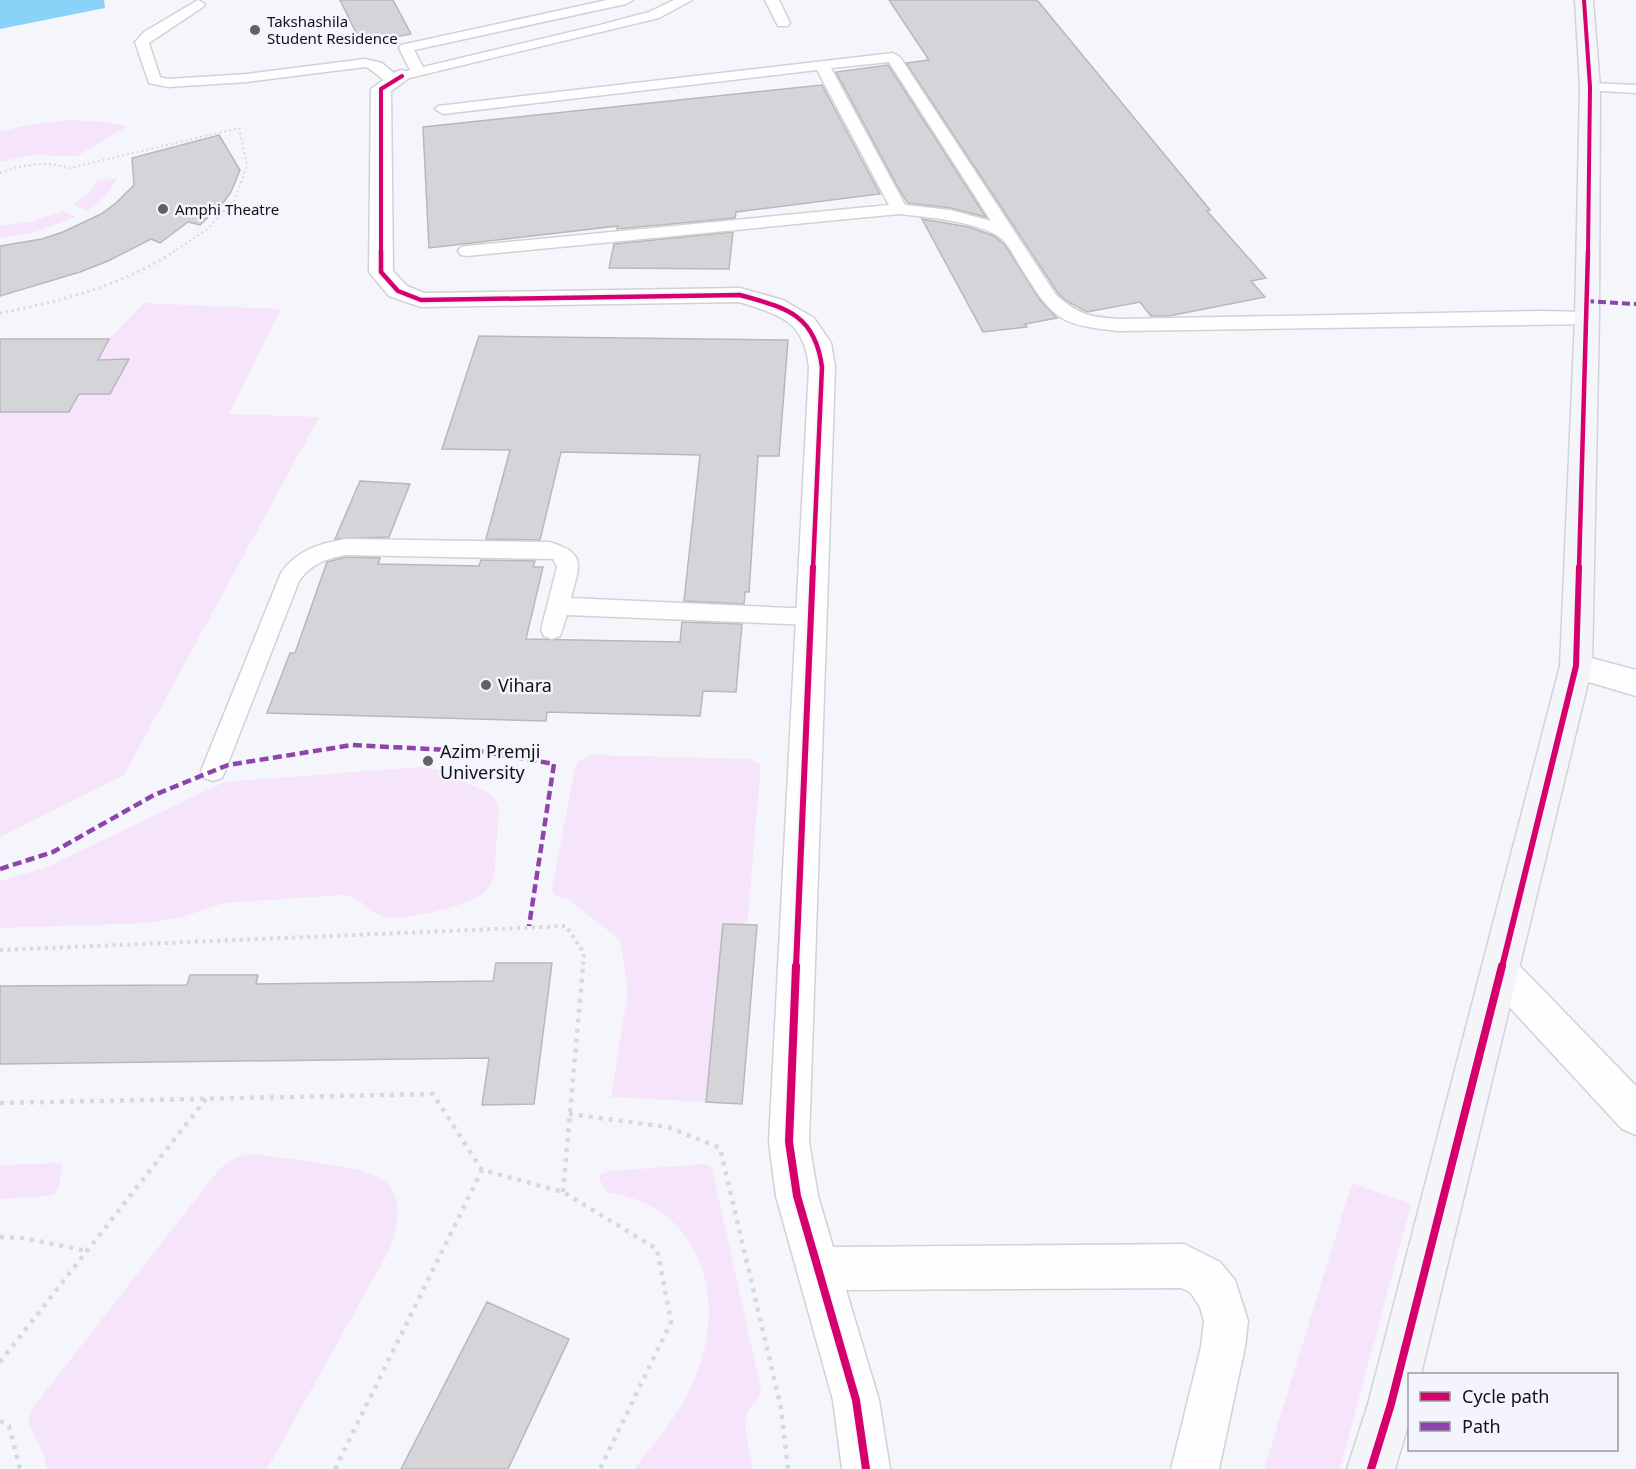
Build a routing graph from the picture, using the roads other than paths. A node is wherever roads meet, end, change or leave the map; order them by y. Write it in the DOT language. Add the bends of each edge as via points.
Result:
graph roads {
  1 [pos="626,0"];
  2 [pos="685,0"];
  3 [pos="772,0"];
  4 [pos="1584,0"];
  5 [pos="198,4"];
  6 [pos="783,23"];
  7 [pos="822,65"];
  8 [pos="405,76"];
  9 [pos="1590,87"];
  10 [pos="1636,88"];
  11 [pos="443,108"];
  12 [pos="898,209"];
  13 [pos="1010,237"];
  14 [pos="467,251"];
  15 [pos="1587,318"];
  16 [pos="557,606"];
  17 [pos="812,617"];
  18 [pos="552,630"];
  19 [pos="1576,666"];
  20 [pos="1636,683"];
  21 [pos="213,771"];
  22 [pos="1501,972"];
  23 [pos="1636,1115"];
  24 [pos="819,1269"];
  25 [pos="866,1469"];
  26 [pos="1195,1469"];
  27 [pos="1371,1469"];
  1 -- 8 [label="lane" via="406,48"];
  2 -- 8 [label="lane" via="654,15 603,29"];
  3 -- 6 [label="lane"];
  4 -- 9 [label="street"];
  5 -- 8 [label="lane" via="142,42 154,80 248,78 365,63"];
  7 -- 11 [label="lane"];
  7 -- 12 [label="lane"];
  7 -- 13 [label="lane" via="893,57"];
  8 -- 17 [label="street" via="381,89 381,272 398,291 421,300 740,295 792,314 808,328 817,341 822,367"];
  9 -- 10 [label="lane"];
  9 -- 15 [label="street"];
  12 -- 13 [label="lane" via="950,215"];
  12 -- 14 [label="lane"];
  13 -- 15 [label="lane" via="1049,298 1067,314 1084,322 1119,325"];
  15 -- 19 [label="street"];
  16 -- 17 [label="lane"];
  16 -- 18 [label="lane"];
  16 -- 21 [label="lane" via="567,559 549,550 347,547 318,553 295,569 289,579"];
  17 -- 24 [label="street" via="789,1142 797,1196"];
  19 -- 20 [label="street"];
  19 -- 22 [label="street"];
  22 -- 23 [label="street"];
  22 -- 27 [label="street" via="1394,1393"];
  24 -- 25 [label="street" via="856,1400"];
  24 -- 26 [label="street" via="1184,1266 1205,1277 1219,1296 1226,1321"];
}
